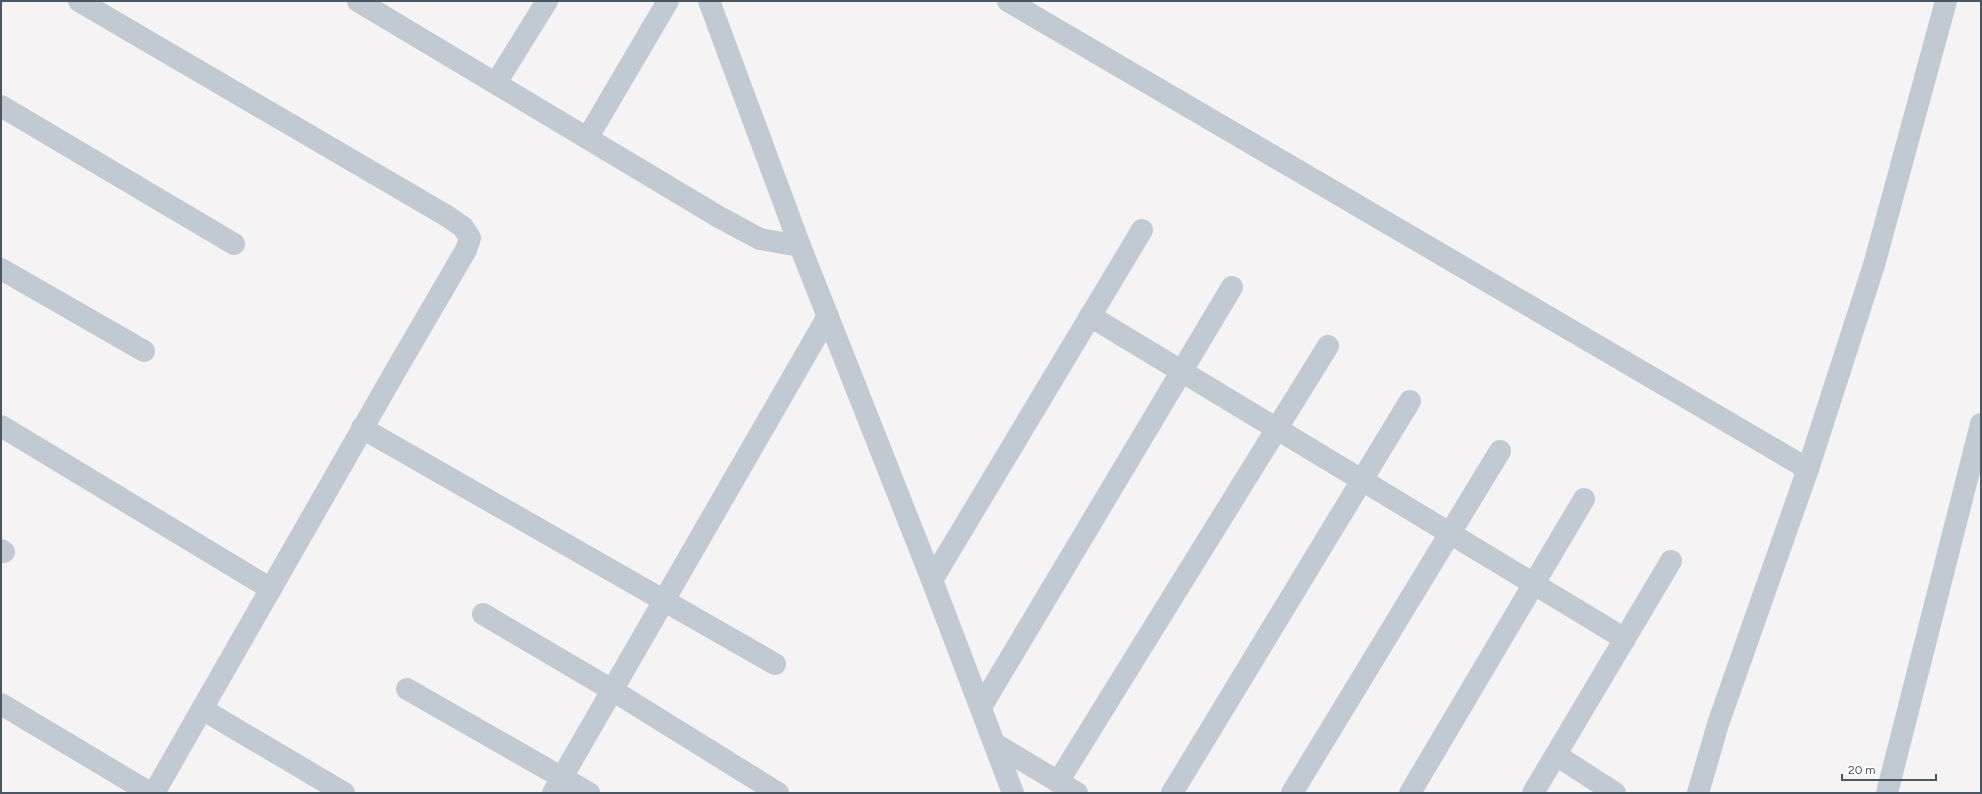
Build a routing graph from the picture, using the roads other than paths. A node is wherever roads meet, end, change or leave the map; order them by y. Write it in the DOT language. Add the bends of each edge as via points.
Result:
graph roads {
  1 [pos="79,1"];
  2 [pos="358,1"];
  3 [pos="547,1"];
  4 [pos="668,1"];
  5 [pos="709,1"];
  6 [pos="1008,1"];
  7 [pos="1946,1"];
  8 [pos="496,83"];
  9 [pos="1,106"];
  10 [pos="588,137"];
  11 [pos="1142,230"];
  12 [pos="234,244"];
  13 [pos="800,246"];
  14 [pos="1,269"];
  15 [pos="1232,287"];
  16 [pos="828,316"];
  17 [pos="1090,316"];
  18 [pos="1328,346"];
  19 [pos="144,351"];
  20 [pos="1182,371"];
  21 [pos="1410,401"];
  22 [pos="1981,424"];
  23 [pos="1,426"];
  24 [pos="362,428"];
  25 [pos="1277,429"];
  26 [pos="1500,451"];
  27 [pos="1808,469"];
  28 [pos="1362,480"];
  29 [pos="1584,499"];
  30 [pos="1450,533"];
  31 [pos="1671,561"];
  32 [pos="932,580"];
  33 [pos="1534,584"];
  34 [pos="271,589"];
  35 [pos="664,600"];
  36 [pos="483,614"];
  37 [pos="1625,639"];
  38 [pos="775,664"];
  39 [pos="407,689"];
  40 [pos="612,690"];
  41 [pos="1,704"];
  42 [pos="981,707"];
  43 [pos="202,709"];
  44 [pos="995,744"];
  45 [pos="1556,755"];
  46 [pos="1058,782"];
  47 [pos="557,785"];
  48 [pos="150,793"];
  49 [pos="154,793"];
  50 [pos="344,793"];
  51 [pos="589,793"];
  52 [pos="778,793"];
  53 [pos="1013,793"];
  54 [pos="1078,793"];
  55 [pos="1172,793"];
  56 [pos="1292,793"];
  57 [pos="1410,793"];
  58 [pos="1533,793"];
  59 [pos="1615,793"];
  60 [pos="1698,793"];
  61 [pos="1887,793"];
  1 -- 24 [label="street" via="463,227 470,238 466,250"];
  2 -- 8 [label="street"];
  3 -- 8 [label="street"];
  4 -- 10 [label="street"];
  5 -- 13 [label="street"];
  6 -- 27 [label="street"];
  7 -- 27 [label="street" via="1874,265"];
  8 -- 10 [label="street"];
  9 -- 12 [label="street"];
  10 -- 13 [label="street" via="760,239"];
  11 -- 17 [label="street"];
  13 -- 16 [label="street"];
  14 -- 19 [label="street"];
  15 -- 20 [label="street"];
  16 -- 32 [label="street"];
  16 -- 35 [label="street"];
  17 -- 20 [label="street"];
  17 -- 32 [label="street"];
  18 -- 25 [label="street"];
  20 -- 25 [label="street"];
  20 -- 42 [label="street"];
  21 -- 28 [label="street"];
  22 -- 61 [label="street"];
  23 -- 34 [label="street"];
  24 -- 34 [label="street"];
  24 -- 35 [label="street"];
  25 -- 28 [label="street"];
  25 -- 46 [label="street"];
  26 -- 30 [label="street"];
  27 -- 60 [label="street" via="1718,724"];
  28 -- 30 [label="street"];
  28 -- 55 [label="street"];
  29 -- 33 [label="street"];
  30 -- 33 [label="street"];
  30 -- 56 [label="street"];
  31 -- 37 [label="street"];
  32 -- 42 [label="street"];
  33 -- 37 [label="street"];
  33 -- 57 [label="street"];
  34 -- 43 [label="street"];
  35 -- 38 [label="street"];
  35 -- 40 [label="street"];
  36 -- 40 [label="street"];
  37 -- 45 [label="street"];
  39 -- 47 [label="street"];
  40 -- 47 [label="street"];
  40 -- 52 [label="street"];
  41 -- 48 [label="street"];
  42 -- 44 [label="street"];
  43 -- 49 [label="street"];
  43 -- 50 [label="street"];
  44 -- 46 [label="street"];
  44 -- 53 [label="street"];
  45 -- 58 [label="street"];
  45 -- 59 [label="street"];
  46 -- 54 [label="street"];
  47 -- 51 [label="street"];
}
